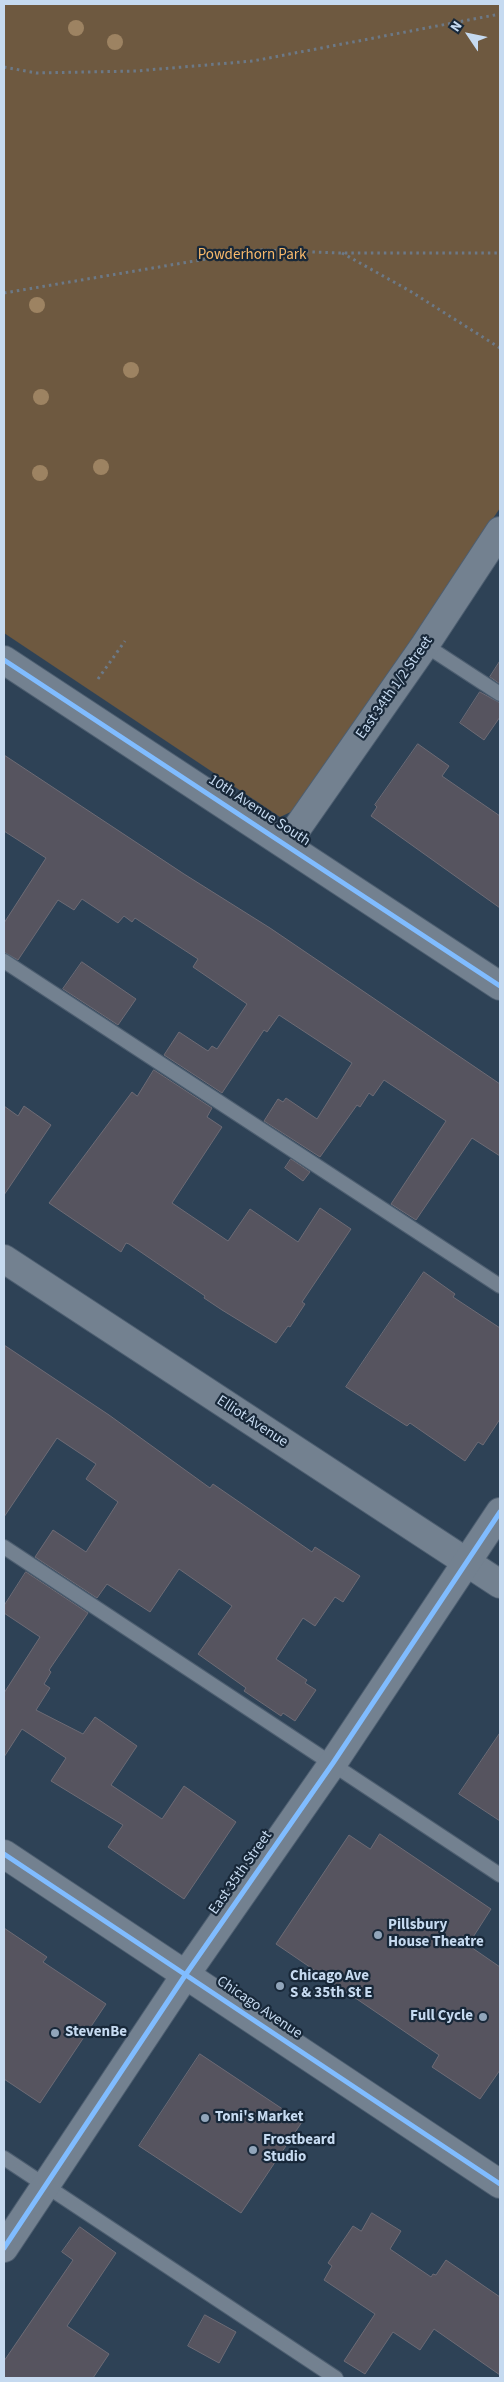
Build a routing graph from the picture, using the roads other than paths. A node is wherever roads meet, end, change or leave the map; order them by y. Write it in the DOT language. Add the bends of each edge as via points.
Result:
graph roads {
  1 [pos="500,531"];
  2 [pos="425,646"];
  3 [pos="4,660"];
  4 [pos="500,694"];
  5 [pos="286,844"];
  6 [pos="4,961"];
  7 [pos="500,986"];
  8 [pos="4,1259"];
  9 [pos="500,1286"];
  10 [pos="500,1512"];
  11 [pos="4,1547"];
  12 [pos="466,1561"];
  13 [pos="500,1584"];
  14 [pos="333,1763"];
  15 [pos="4,1854"];
  16 [pos="500,1875"];
  17 [pos="186,1974"];
  18 [pos="4,2158"];
  19 [pos="500,2183"];
  20 [pos="46,2186"];
  21 [pos="4,2248"];
  22 [pos="336,2378"];
  1 -- 2 [label="street, East 34th 1/2 Street"];
  2 -- 4 [label="lane"];
  2 -- 5 [label="street, East 34th 1/2 Street"];
  3 -- 5 [label="street, 10th Avenue South"];
  5 -- 7 [label="street, 10th Avenue South"];
  6 -- 9 [label="lane"];
  8 -- 12 [label="street, Elliot Avenue"];
  10 -- 12 [label="street, East 35th Street"];
  11 -- 14 [label="lane"];
  12 -- 13 [label="street, Elliot Avenue"];
  12 -- 14 [label="street, East 35th Street"];
  14 -- 16 [label="lane"];
  14 -- 17 [label="street, East 35th Street"];
  15 -- 17 [label="street, Chicago Avenue"];
  17 -- 19 [label="street, Chicago Avenue"];
  17 -- 20 [label="street, East 35th Street"];
  18 -- 20 [label="lane"];
  20 -- 21 [label="street, East 35th Street"];
  20 -- 22 [label="lane"];
}
